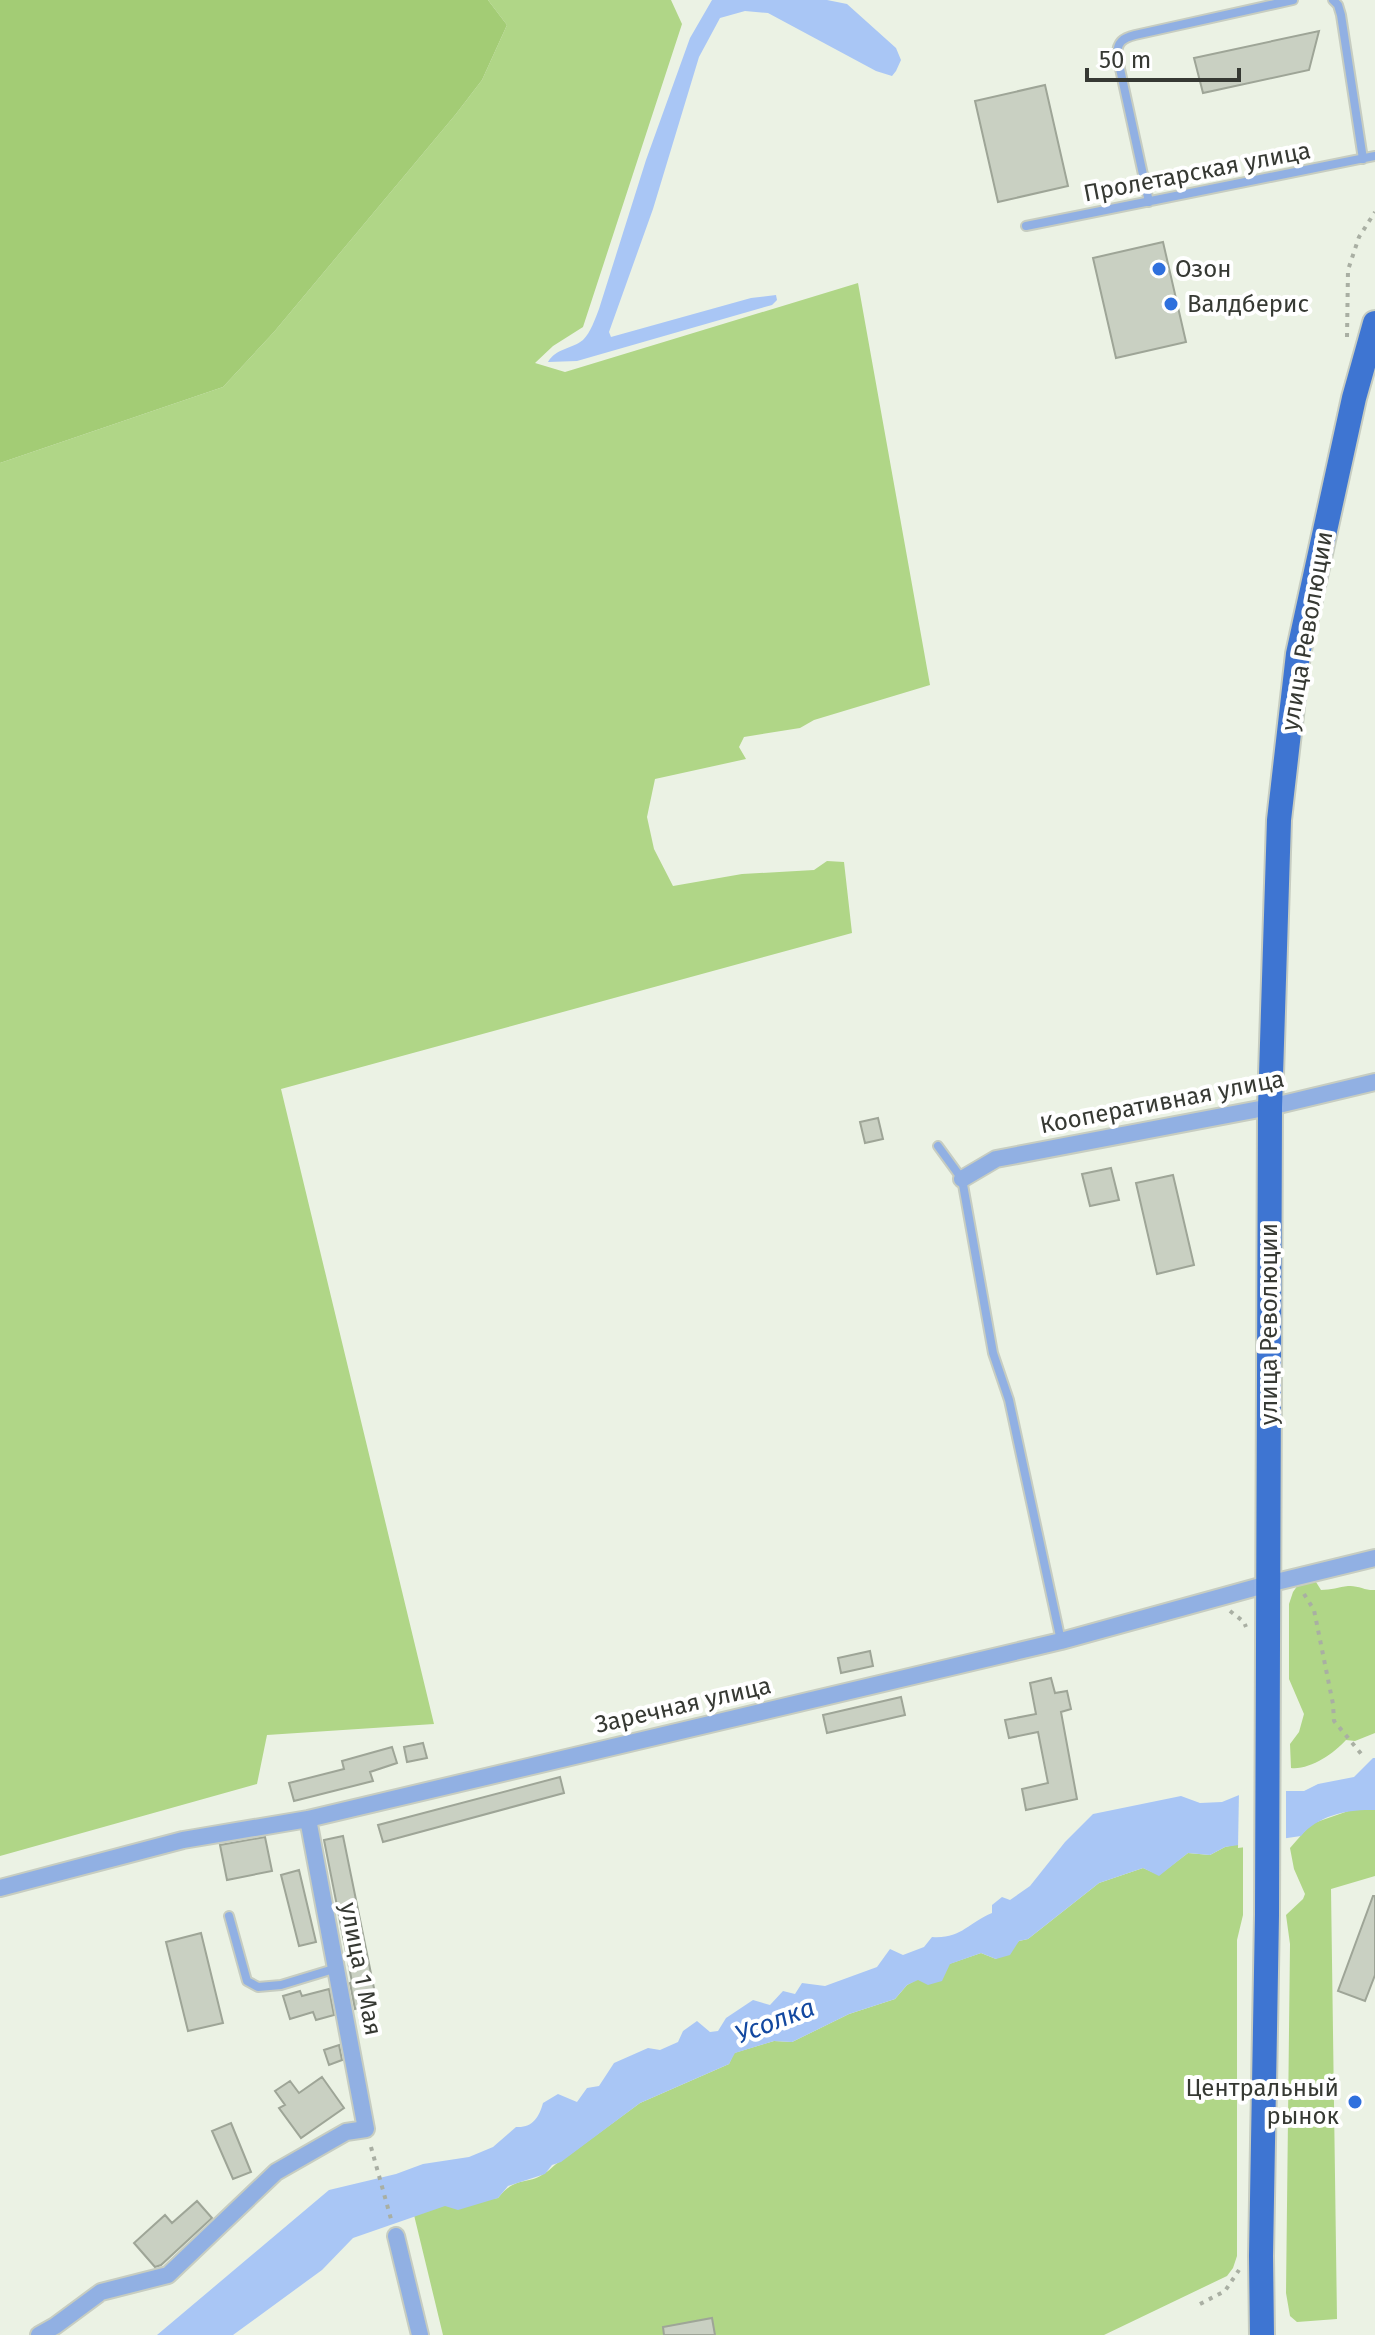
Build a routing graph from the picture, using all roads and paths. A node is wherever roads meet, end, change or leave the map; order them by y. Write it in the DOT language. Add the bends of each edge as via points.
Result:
graph roads {
  1 [pos="1293,0"];
  2 [pos="1333,0"];
  3 [pos="1375,156"];
  4 [pos="1363,159"];
  5 [pos="1149,202"];
  6 [pos="1375,212"];
  7 [pos="1026,226"];
  8 [pos="1375,323"];
  9 [pos="1347,337"];
  10 [pos="1375,1082"];
  11 [pos="1270,1107"];
  12 [pos="938,1146"];
  13 [pos="962,1179"];
  14 [pos="1375,1558"];
  15 [pos="1294,1578"];
  16 [pos="1268,1584"];
  17 [pos="1201,1602"];
  18 [pos="1248,1633"];
  19 [pos="1061,1641"];
  20 [pos="1363,1756"];
  21 [pos="308,1819"];
  22 [pos="0,1888"];
  23 [pos="229,1916"];
  24 [pos="337,1968"];
  25 [pos="366,2129"];
  26 [pos="396,2236"];
  27 [pos="39,2335"];
  28 [pos="420,2335"];
  29 [pos="1262,2335"];
  1 -- 5 [label="lane" via="1121,41 1117,55"];
  2 -- 4 [label="lane" via="1341,15"];
  3 -- 4 [label="lane, Пролетарская улица"];
  4 -- 5 [label="lane, Пролетарская улица"];
  5 -- 7 [label="lane, Пролетарская улица"];
  6 -- 9 [label="path" via="1348,270"];
  8 -- 11 [label="main road, улица Революции" via="1298,654 1279,820"];
  10 -- 11 [label="street, Кооперативная улица"];
  11 -- 13 [label="street, Кооперативная улица" via="996,1159"];
  11 -- 16 [label="main road, улица Революции"];
  12 -- 13 [label="lane"];
  13 -- 19 [label="lane" via="993,1353 1009,1400"];
  14 -- 15 [label="street, Заречная улица"];
  15 -- 16 [label="street, Заречная улица"];
  15 -- 20 [label="path" via="1314,1610 1334,1721"];
  16 -- 17 [label="street, Заречная улица"];
  16 -- 29 [label="main road, улица Революции"];
  17 -- 18 [label="path" via="1233,1612"];
  17 -- 19 [label="street, Заречная улица"];
  19 -- 21 [label="street, Заречная улица"];
  21 -- 22 [label="street, Заречная улица" via="183,1840"];
  21 -- 24 [label="street, улица 1 Мая"];
  23 -- 24 [label="lane" via="247,1981 258,1987"];
  24 -- 25 [label="street, улица 1 Мая"];
  25 -- 26 [label="path"];
  25 -- 27 [label="street" via="346,2132 276,2172 168,2275 101,2292"];
  26 -- 28 [label="street"];
}
